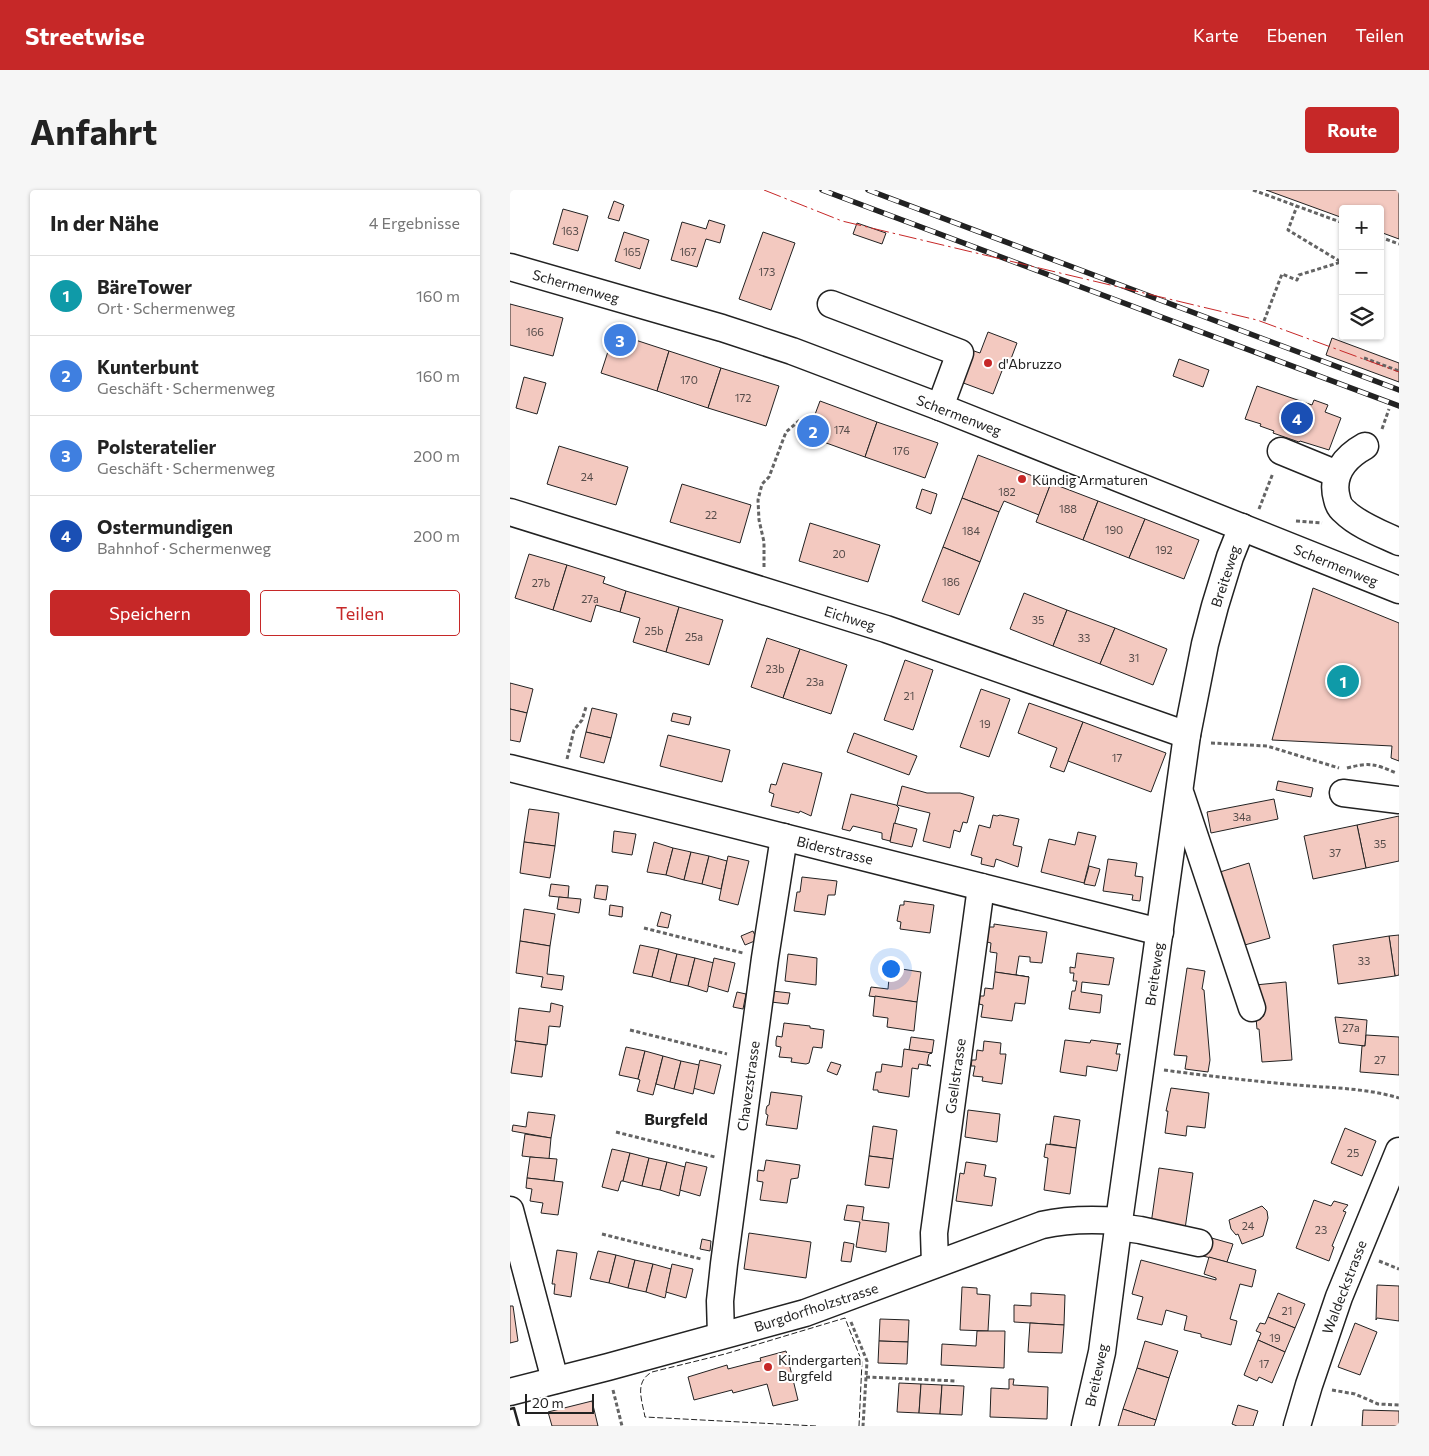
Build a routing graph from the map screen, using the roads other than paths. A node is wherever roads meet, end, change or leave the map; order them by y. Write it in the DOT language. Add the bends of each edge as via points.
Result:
graph roads {
  1 [pos="510,268"];
  2 [pos="831,304"];
  3 [pos="940,407"];
  4 [pos="1365,446"];
  5 [pos="1281,451"];
  6 [pos="1337,474"];
  7 [pos="510,512"];
  8 [pos="1250,520"];
  9 [pos="1399,542"];
  10 [pos="1399,590"];
  11 [pos="1186,741"];
  12 [pos="511,776"];
  13 [pos="1179,790"];
  14 [pos="1343,792"];
  15 [pos="1399,800"];
  16 [pos="784,837"];
  17 [pos="981,887"];
  18 [pos="1160,932"];
  19 [pos="1252,1008"];
  20 [pos="1399,1151"];
  21 [pos="510,1210"];
  22 [pos="1118,1224"];
  23 [pos="1199,1243"];
  24 [pos="935,1264"];
  25 [pos="721,1335"];
  26 [pos="555,1380"];
  27 [pos="510,1392"];
  28 [pos="1303,1406"];
  29 [pos="1085,1426"];
  30 [pos="1319,1426"];
  1 -- 3 [label="street, Schermenweg" via="753,338"];
  2 -- 3 [label="street" via="960,353"];
  3 -- 8 [label="street, Schermenweg"];
  4 -- 6 [label="street" via="1349,456"];
  5 -- 6 [label="street"];
  6 -- 9 [label="street" via="1334,484 1343,511"];
  7 -- 11 [label="street, Eichweg" via="886,629"];
  8 -- 10 [label="street, Schermenweg"];
  8 -- 11 [label="street, Breiteweg" via="1230,557 1215,606"];
  11 -- 13 [label="street, Breiteweg"];
  12 -- 16 [label="street, Biderstrasse"];
  13 -- 18 [label="street, Breiteweg"];
  13 -- 19 [label="street"];
  14 -- 15 [label="street"];
  16 -- 17 [label="street, Biderstrasse"];
  16 -- 25 [label="street, Chavezstrasse" via="724,1264"];
  17 -- 18 [label="street, Biderstrasse"];
  17 -- 24 [label="street, Gsellstrasse" via="934,1232"];
  18 -- 22 [label="street, Breiteweg"];
  20 -- 28 [label="street, Waldeckstrasse" via="1339,1297"];
  21 -- 26 [label="street"];
  22 -- 23 [label="street, Burgdorfholzstrasse"];
  22 -- 24 [label="street, Burgdorfholzstrasse" via="1084,1219 1058,1221"];
  22 -- 29 [label="street, Breiteweg" via="1102,1352"];
  24 -- 25 [label="street, Burgdorfholzstrasse" via="796,1316"];
  25 -- 26 [label="street, Burgdorfholzstrasse"];
  26 -- 27 [label="street, Burgdorfholzstrasse"];
  28 -- 30 [label="street"];
}
